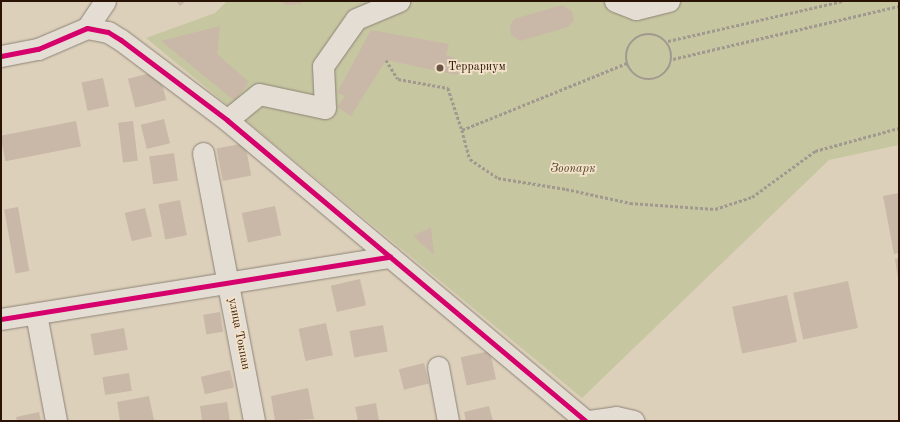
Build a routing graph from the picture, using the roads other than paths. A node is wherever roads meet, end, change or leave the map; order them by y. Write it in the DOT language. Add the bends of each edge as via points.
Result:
graph roads {
  1 [pos="105,1"];
  2 [pos="399,1"];
  3 [pos="615,1"];
  4 [pos="669,1"];
  5 [pos="87,28"];
  6 [pos="1,56"];
  7 [pos="226,120"];
  8 [pos="203,153"];
  9 [pos="390,256"];
  10 [pos="228,283"];
  11 [pos="36,314"];
  12 [pos="1,319"];
  13 [pos="438,367"];
  14 [pos="56,421"];
  15 [pos="254,421"];
  16 [pos="448,421"];
  17 [pos="588,421"];
  18 [pos="634,421"];
  1 -- 5 [label="street"];
  2 -- 7 [label="street" via="356,19 323,66 325,108 259,94"];
  3 -- 4 [label="street" via="636,9"];
  5 -- 6 [label="street" via="38,49"];
  5 -- 7 [label="street" via="108,32 121,40"];
  7 -- 9 [label="street"];
  8 -- 10 [label="street, улица Токпан"];
  9 -- 10 [label="street"];
  9 -- 17 [label="street"];
  10 -- 11 [label="street"];
  10 -- 15 [label="street, улица Токпан"];
  11 -- 12 [label="street"];
  11 -- 14 [label="street"];
  13 -- 16 [label="street"];
  17 -- 18 [label="street" via="616,417"];
}
